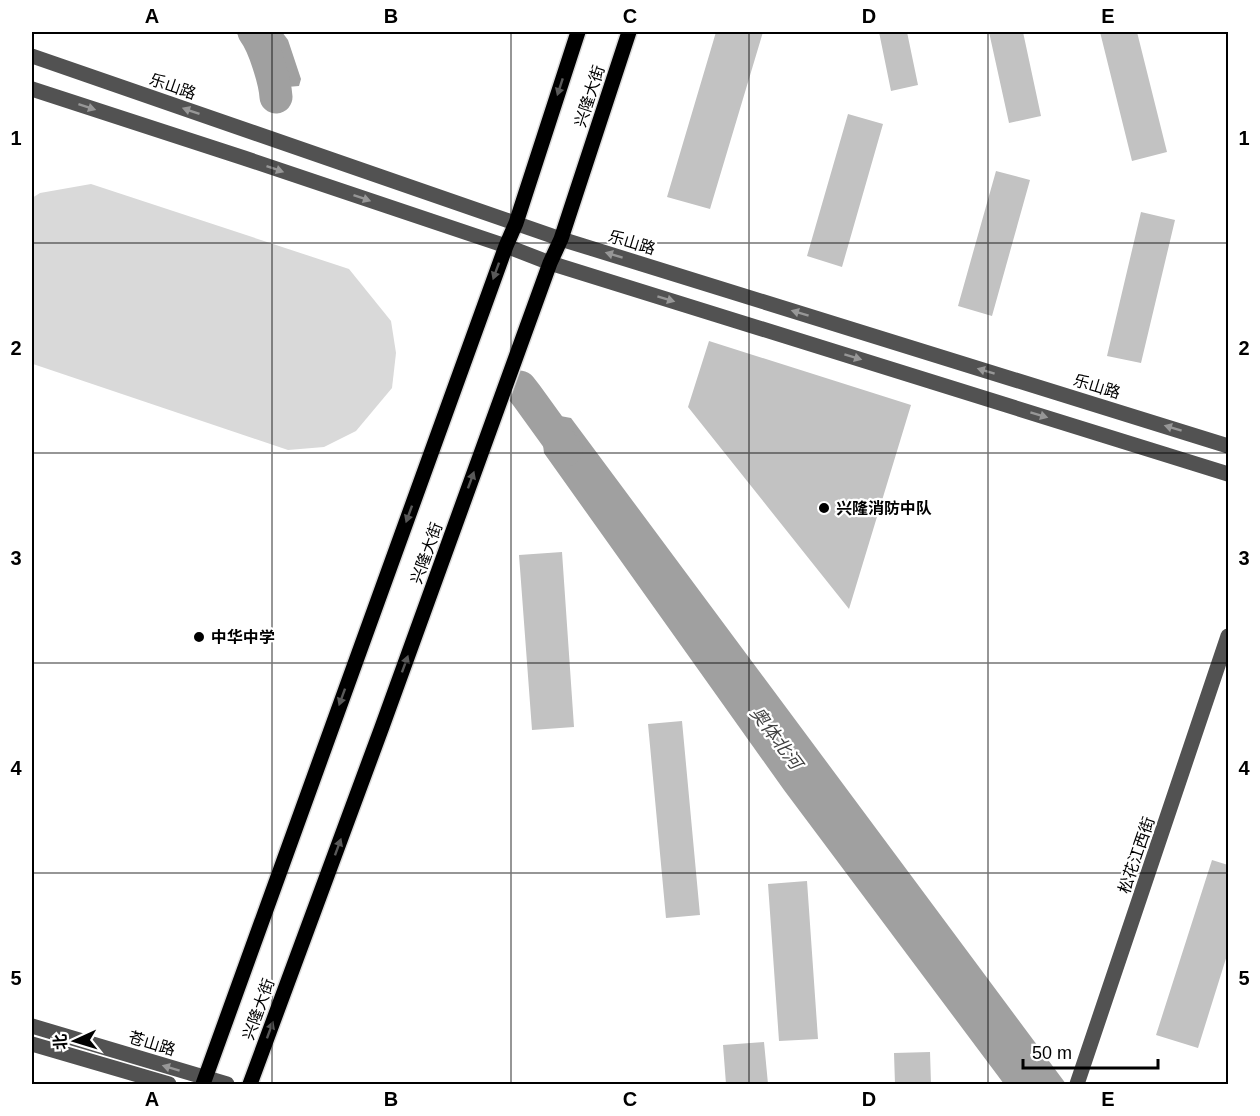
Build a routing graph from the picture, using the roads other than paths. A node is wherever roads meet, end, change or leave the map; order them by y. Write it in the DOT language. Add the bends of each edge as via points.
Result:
graph roads {
  1 [pos="578,32"];
  2 [pos="629,32"];
  3 [pos="32,56"];
  4 [pos="32,89"];
  5 [pos="516,223"];
  6 [pos="561,239"];
  7 [pos="506,246"];
  8 [pos="550,263"];
  9 [pos="1228,446"];
  10 [pos="1228,474"];
  11 [pos="1228,636"];
  12 [pos="32,1026"];
  13 [pos="32,1044"];
  14 [pos="204,1081"];
  15 [pos="169,1084"];
  16 [pos="227,1084"];
  17 [pos="250,1084"];
  18 [pos="1077,1084"];
  1 -- 5 [label="main road, 兴隆大街, one-way"];
  2 -- 6 [label="main road, 兴隆大街"];
  5 -- 3 [label="street, 乐山路, one-way"];
  4 -- 7 [label="street, one-way"];
  5 -- 6 [label="street, 乐山路"];
  5 -- 7 [label="main road, 兴隆大街"];
  6 -- 8 [label="main road, 兴隆大街"];
  9 -- 6 [label="street, 乐山路, one-way"];
  7 -- 8 [label="street"];
  7 -- 14 [label="main road, 兴隆大街, one-way"];
  8 -- 10 [label="street, one-way"];
  17 -- 8 [label="main road, 兴隆大街, one-way"];
  11 -- 18 [label="street, 松花江西街"];
  14 -- 12 [label="street, 苍山路, one-way"];
  13 -- 15 [label="street"];
  14 -- 16 [label="street, 苍山路"];
}
